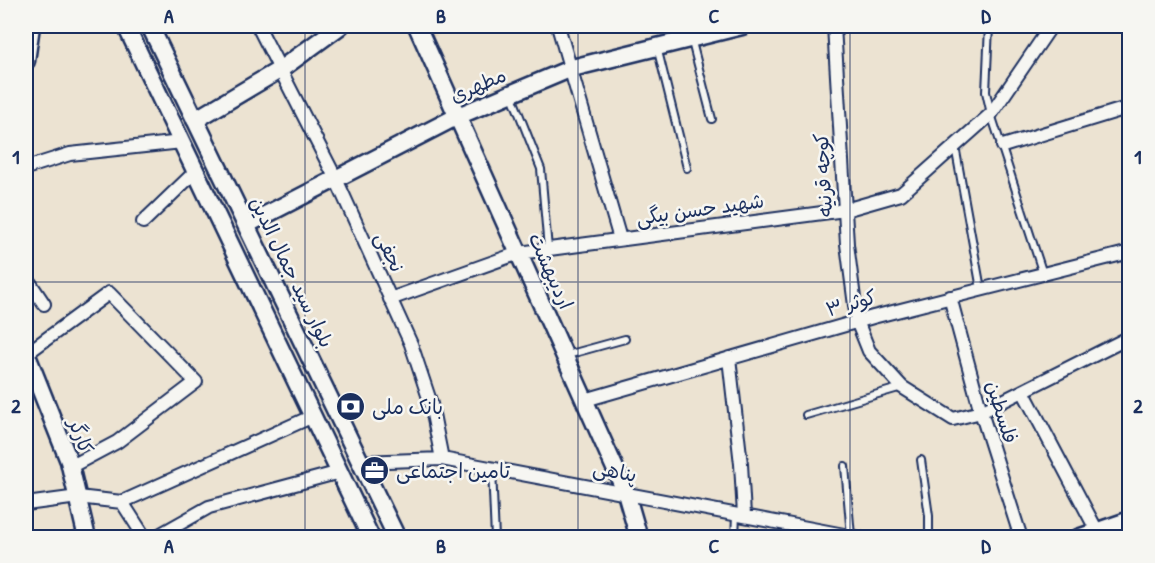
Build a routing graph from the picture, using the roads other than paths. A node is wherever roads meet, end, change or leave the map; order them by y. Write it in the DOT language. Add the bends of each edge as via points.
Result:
graph roads {
  1 [pos="31,26"];
  2 [pos="126,26"];
  3 [pos="150,26"];
  4 [pos="258,26"];
  5 [pos="340,26"];
  6 [pos="417,26"];
  7 [pos="558,26"];
  8 [pos="742,26"];
  9 [pos="834,26"];
  10 [pos="989,26"];
  11 [pos="1051,26"];
  12 [pos="691,38"];
  13 [pos="657,46"];
  14 [pos="26,61"];
  15 [pos="572,68"];
  16 [pos="281,69"];
  17 [pos="511,94"];
  18 [pos="1130,107"];
  19 [pos="991,114"];
  20 [pos="458,116"];
  21 [pos="712,119"];
  22 [pos="195,120"];
  23 [pos="182,142"];
  24 [pos="955,146"];
  25 [pos="1003,146"];
  26 [pos="26,168"];
  27 [pos="687,168"];
  28 [pos="196,171"];
  29 [pos="336,179"];
  30 [pos="845,210"];
  31 [pos="143,222"];
  32 [pos="246,225"];
  33 [pos="620,239"];
  34 [pos="548,249"];
  35 [pos="1130,252"];
  36 [pos="519,253"];
  37 [pos="1043,274"];
  38 [pos="26,276"];
  39 [pos="981,289"];
  40 [pos="950,297"];
  41 [pos="390,299"];
  42 [pos="44,304"];
  43 [pos="857,321"];
  44 [pos="1130,337"];
  45 [pos="625,339"];
  46 [pos="307,351"];
  47 [pos="26,353"];
  48 [pos="565,356"];
  49 [pos="729,358"];
  50 [pos="286,360"];
  51 [pos="902,387"];
  52 [pos="1023,391"];
  53 [pos="585,400"];
  54 [pos="981,412"];
  55 [pos="806,415"];
  56 [pos="314,417"];
  57 [pos="442,459"];
  58 [pos="921,460"];
  59 [pos="361,462"];
  60 [pos="845,466"];
  61 [pos="70,467"];
  62 [pos="492,468"];
  63 [pos="340,472"];
  64 [pos="626,493"];
  65 [pos="78,497"];
  66 [pos="122,502"];
  67 [pos="26,504"];
  68 [pos="740,514"];
  69 [pos="1130,520"];
  70 [pos="1097,531"];
  71 [pos="81,536"];
  72 [pos="145,537"];
  73 [pos="154,537"];
  74 [pos="371,537"];
  75 [pos="397,537"];
  76 [pos="495,537"];
  77 [pos="639,537"];
  78 [pos="735,537"];
  79 [pos="856,537"];
  80 [pos="929,537"];
  81 [pos="1021,537"];
  82 [pos="1078,537"];
  1 -- 14 [label="street"];
  2 -- 23 [label="street"];
  3 -- 22 [label="street, بلوار سید جمال الدین"];
  4 -- 16 [label="street, نجفی"];
  5 -- 16 [label="street"];
  6 -- 20 [label="street, اردیبهشت"];
  7 -- 15 [label="street"];
  8 -- 12 [label="street, مطهری"];
  9 -- 30 [label="street, کوچه قرنیه"];
  10 -- 19 [label="lane" via="986,92"];
  11 -- 19 [label="street, شهید حسن بیگی"];
  12 -- 13 [label="street, مطهری"];
  12 -- 21 [label="lane"];
  13 -- 15 [label="street, مطهری"];
  13 -- 27 [label="lane"];
  15 -- 17 [label="street, مطهری"];
  15 -- 33 [label="street"];
  16 -- 22 [label="street"];
  16 -- 29 [label="street, نجفی"];
  17 -- 20 [label="street, مطهری"];
  17 -- 34 [label="lane" via="541,169"];
  18 -- 25 [label="street"];
  19 -- 24 [label="street, شهید حسن بیگی"];
  19 -- 25 [label="lane"];
  20 -- 29 [label="street, مطهری"];
  20 -- 36 [label="street, اردیبهشت"];
  22 -- 32 [label="street, بلوار سید جمال الدین"];
  23 -- 26 [label="street" via="70,154"];
  23 -- 28 [label="street"];
  24 -- 30 [label="street, شهید حسن بیگی" via="901,194"];
  24 -- 39 [label="lane"];
  25 -- 37 [label="lane"];
  28 -- 31 [label="street"];
  28 -- 50 [label="street"];
  29 -- 32 [label="street, مطهری"];
  29 -- 41 [label="street, نجفی"];
  30 -- 33 [label="street, شهید حسن بیگی"];
  30 -- 43 [label="street, کوچه قرنیه"];
  32 -- 46 [label="street, بلوار سید جمال الدین"];
  33 -- 34 [label="street, شهید حسن بیگی"];
  34 -- 36 [label="street, شهید حسن بیگی"];
  35 -- 37 [label="street, کوثر ۳"];
  36 -- 41 [label="street, شهید حسن بیگی"];
  36 -- 48 [label="street, اردیبهشت"];
  37 -- 39 [label="street, کوثر ۳"];
  38 -- 42 [label="street"];
  39 -- 40 [label="street, کوثر ۳"];
  40 -- 43 [label="street, کوثر ۳"];
  40 -- 54 [label="street, فلسطین"];
  41 -- 57 [label="street, نجفی" via="411,344 431,404"];
  43 -- 49 [label="street, کوثر ۳"];
  43 -- 51 [label="street, کوچه قرنیه" via="869,351"];
  44 -- 52 [label="street, کوچه قرنیه"];
  45 -- 48 [label="lane"];
  46 -- 50 [label="street"];
  46 -- 59 [label="street, بلوار سید جمال الدین"];
  47 -- 61 [label="street, کارگر"];
  47 -- 61 [label="street" via="109,293 196,382 117,442"];
  48 -- 53 [label="street, اردیبهشت"];
  49 -- 53 [label="street, کوثر ۳"];
  49 -- 68 [label="street" via="741,464"];
  50 -- 56 [label="street"];
  51 -- 54 [label="street, کوچه قرنیه" via="953,419"];
  51 -- 55 [label="lane"];
  52 -- 54 [label="street, کوچه قرنیه"];
  52 -- 70 [label="street"];
  53 -- 64 [label="street, اردیبهشت"];
  54 -- 81 [label="street, فلسطین"];
  56 -- 63 [label="street"];
  56 -- 66 [label="street"];
  57 -- 59 [label="street, پناهی"];
  57 -- 62 [label="street, پناهی"];
  58 -- 80 [label="lane"];
  59 -- 75 [label="street, بلوار سید جمال الدین"];
  60 -- 79 [label="lane"];
  61 -- 65 [label="street, کارگر"];
  62 -- 64 [label="street, پناهی"];
  62 -- 76 [label="lane"];
  63 -- 73 [label="street" via="209,507"];
  63 -- 74 [label="street"];
  64 -- 68 [label="street, پناهی"];
  64 -- 77 [label="street, اردیبهشت"];
  65 -- 66 [label="street"];
  65 -- 67 [label="street"];
  65 -- 71 [label="street, کارگر"];
  66 -- 72 [label="street"];
  68 -- 78 [label="lane"];
  68 -- 79 [label="street, پناهی"];
  69 -- 70 [label="street"];
  70 -- 82 [label="street"];
}
